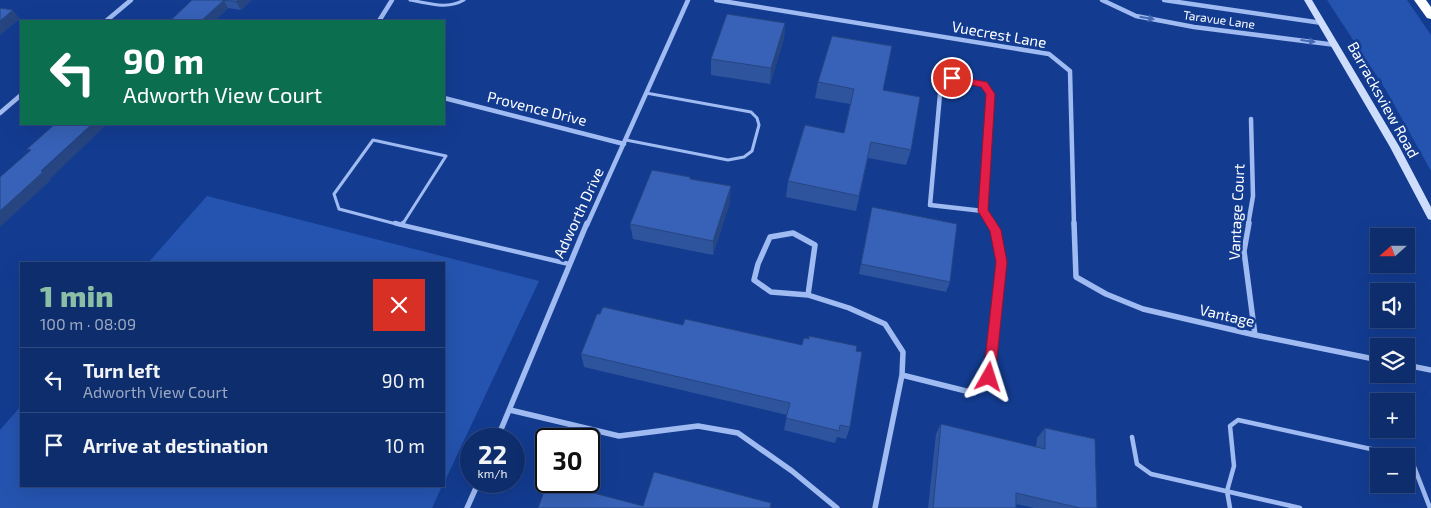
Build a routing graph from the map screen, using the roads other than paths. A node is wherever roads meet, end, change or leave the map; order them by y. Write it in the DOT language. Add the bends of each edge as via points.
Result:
graph roads {
  1 [pos="131,0"];
  2 [pos="392,0"];
  3 [pos="410,0"];
  4 [pos="464,0"];
  5 [pos="688,0"];
  6 [pos="716,0"];
  7 [pos="1102,0"];
  8 [pos="1164,0"];
  9 [pos="1308,0"];
  10 [pos="1420,0"];
  11 [pos="1431,15"];
  12 [pos="107,20"];
  13 [pos="380,20"];
  14 [pos="1323,23"];
  15 [pos="1336,45"];
  16 [pos="646,93"];
  17 [pos="20,96"];
  18 [pos="445,98"];
  19 [pos="0,113"];
  20 [pos="1251,119"];
  21 [pos="625,142"];
  22 [pos="983,211"];
  23 [pos="1431,216"];
  24 [pos="402,226"];
  25 [pos="569,264"];
  26 [pos="1076,276"];
  27 [pos="808,295"];
  28 [pos="1255,335"];
  29 [pos="1370,358"];
  30 [pos="1415,367"];
  31 [pos="1431,370"];
  32 [pos="902,375"];
  33 [pos="510,410"];
  34 [pos="502,428"];
  35 [pos="1132,437"];
  36 [pos="1370,449"];
  37 [pos="1415,469"];
  38 [pos="1228,491"];
  39 [pos="474,493"];
  40 [pos="467,508"];
  41 [pos="837,508"];
  42 [pos="875,508"];
  43 [pos="1230,508"];
  44 [pos="1300,508"];
  45 [pos="1430,508"];
  1 -- 12 [label="street"];
  2 -- 13 [label="street"];
  3 -- 4 [label="lane" via="446,6"];
  5 -- 16 [label="street, Adworth Drive"];
  6 -- 26 [label="street, Vuecrest Lane" via="1021,48 1049,54 1061,62 1070,71"];
  7 -- 15 [label="street, Taravue Lane, one-way" via="1136,16 1194,27"];
  8 -- 14 [label="street"];
  9 -- 14 [label="street, Barracksview Road"];
  10 -- 11 [label="highway"];
  14 -- 15 [label="street, Barracksview Road"];
  15 -- 23 [label="street, Barracksview Road"];
  16 -- 21 [label="street, Adworth Drive"];
  16 -- 21 [label="lane" via="751,112 759,125 752,151 744,157 728,160"];
  17 -- 19 [label="street"];
  18 -- 21 [label="street, Provence Drive"];
  20 -- 28 [label="street, Vantage Court" via="1253,196 1244,251"];
  21 -- 25 [label="street, Adworth Drive"];
  22 -- 22 [label="street" via="930,205 941,83 952,78 984,84 990,94"];
  22 -- 32 [label="street" via="996,230 1002,262 989,377 974,394"];
  24 -- 24 [label="lane" via="446,156 372,140 334,194 339,209"];
  24 -- 25 [label="lane"];
  25 -- 33 [label="street, Adworth Drive"];
  26 -- 28 [label="street, Vantage" via="1106,294 1143,309"];
  27 -- 27 [label="street" via="771,292 754,280 770,238 793,233 815,245"];
  27 -- 32 [label="street" via="885,324 903,352"];
  28 -- 29 [label="street, Vantage"];
  30 -- 31 [label="street"];
  32 -- 42 [label="street"];
  33 -- 34 [label="street, Adworth Drive"];
  33 -- 41 [label="street" via="619,436 698,426 738,433"];
  35 -- 38 [label="lane" via="1137,464 1151,474"];
  36 -- 38 [label="lane" via="1238,420 1230,426 1234,466"];
  37 -- 45 [label="lane"];
  38 -- 43 [label="lane"];
  38 -- 44 [label="lane"];
  39 -- 40 [label="street"];
}
